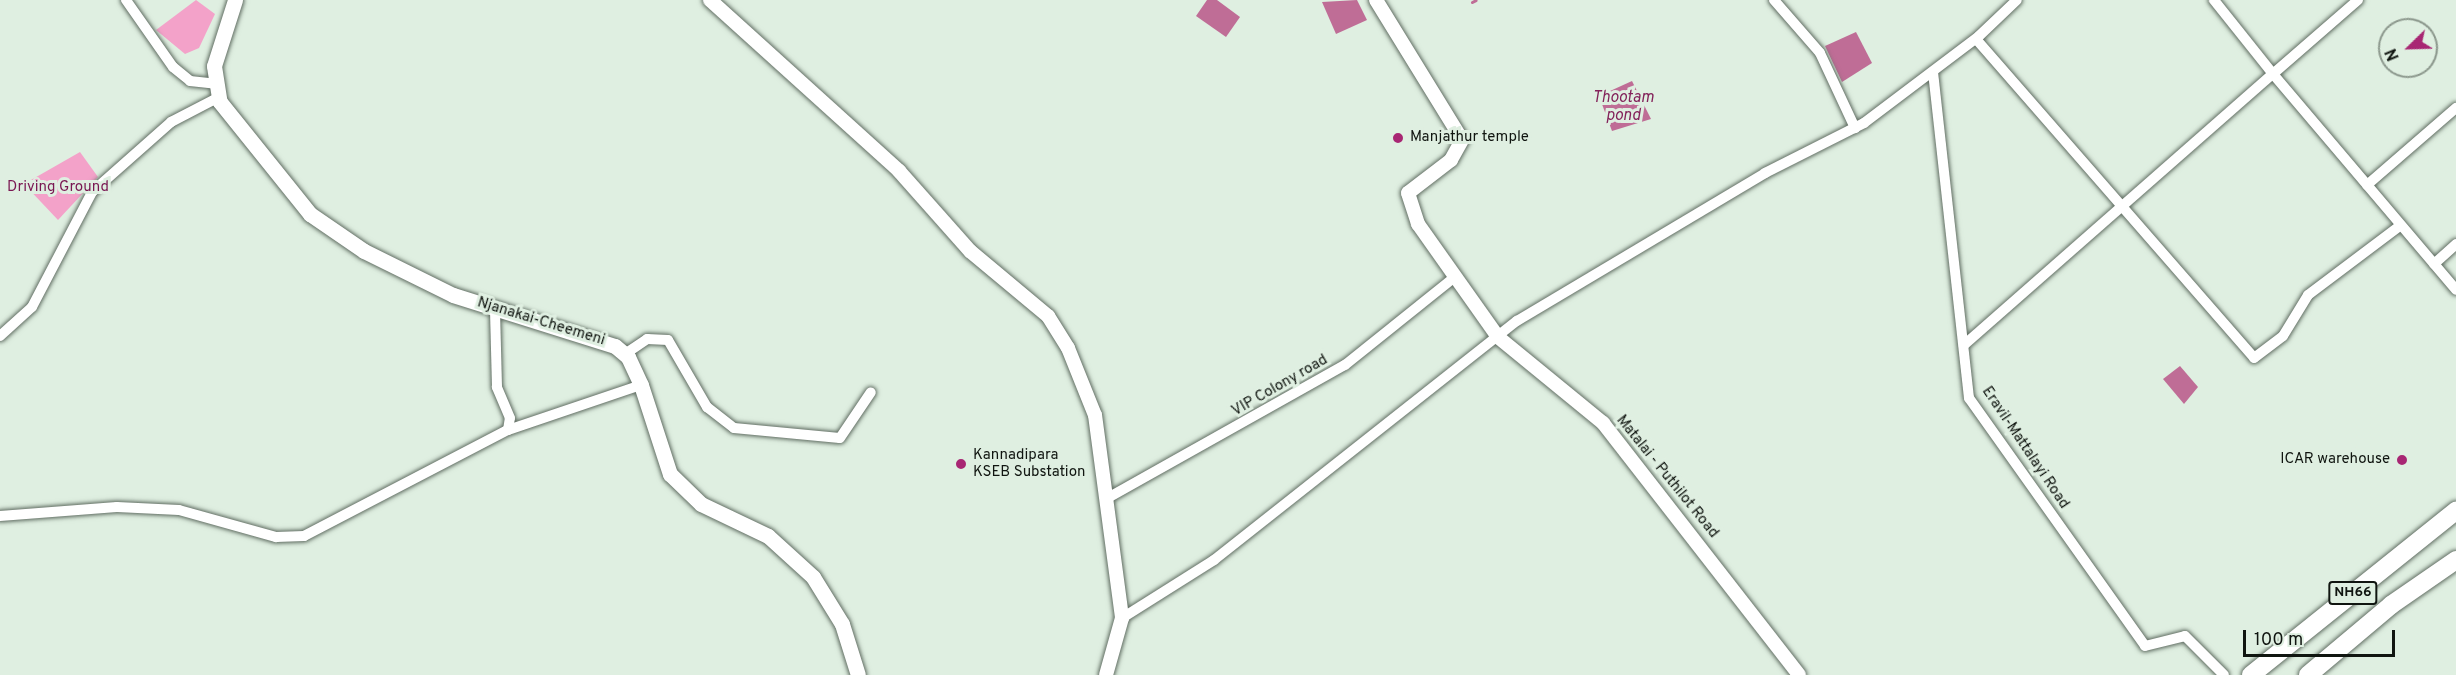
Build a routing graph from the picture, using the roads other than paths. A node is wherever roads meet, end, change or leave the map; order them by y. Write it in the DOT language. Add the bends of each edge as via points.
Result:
graph roads {
  1 [pos="126,0"];
  2 [pos="235,0"];
  3 [pos="710,0"];
  4 [pos="1376,0"];
  5 [pos="1774,0"];
  6 [pos="2017,0"];
  7 [pos="2214,0"];
  8 [pos="2358,0"];
  9 [pos="1976,39"];
  10 [pos="1933,72"];
  11 [pos="2273,74"];
  12 [pos="218,90"];
  13 [pos="2456,108"];
  14 [pos="1855,128"];
  15 [pos="2367,185"];
  16 [pos="2120,206"];
  17 [pos="2401,225"];
  18 [pos="2456,244"];
  19 [pos="2434,264"];
  20 [pos="1455,277"];
  21 [pos="2456,290"];
  22 [pos="495,308"];
  23 [pos="0,336"];
  24 [pos="1498,337"];
  25 [pos="1964,345"];
  26 [pos="625,354"];
  27 [pos="641,385"];
  28 [pos="871,392"];
  29 [pos="508,430"];
  30 [pos="1106,499"];
  31 [pos="2456,511"];
  32 [pos="0,516"];
  33 [pos="2456,560"];
  34 [pos="1122,618"];
  35 [pos="858,675"];
  36 [pos="1106,675"];
  37 [pos="1799,675"];
  38 [pos="2224,675"];
  39 [pos="2251,675"];
  40 [pos="2308,675"];
  1 -- 12 [label="street" via="173,67 190,81"];
  2 -- 12 [label="main road" via="214,66"];
  3 -- 30 [label="street" via="898,171 970,251 1048,316 1068,348 1095,415"];
  4 -- 20 [label="street, Matalai - Puthilot Road" via="1460,133 1460,151 1408,193 1407,203"];
  5 -- 14 [label="street" via="1820,53"];
  6 -- 9 [label="street"];
  7 -- 11 [label="street"];
  8 -- 11 [label="street"];
  9 -- 10 [label="street"];
  9 -- 16 [label="street"];
  10 -- 14 [label="street"];
  10 -- 25 [label="street, Eravil-Mattalayi Road"];
  11 -- 15 [label="street"];
  11 -- 16 [label="street"];
  12 -- 22 [label="main road, Njanakai-Cheemeni" via="310,214 374,256 453,296"];
  12 -- 23 [label="street" via="171,122 92,192 32,307"];
  13 -- 15 [label="street"];
  14 -- 24 [label="street" via="1765,173"];
  15 -- 17 [label="street"];
  16 -- 17 [label="street" via="2254,358 2283,336 2308,295"];
  16 -- 25 [label="street"];
  17 -- 19 [label="street"];
  18 -- 19 [label="street"];
  19 -- 21 [label="street"];
  20 -- 24 [label="street, Matalai - Puthilot Road"];
  20 -- 30 [label="street, VIP Colony road" via="1345,365"];
  22 -- 26 [label="main road, Njanakai-Cheemeni" via="604,340"];
  22 -- 29 [label="street" via="497,387 510,418"];
  24 -- 34 [label="street" via="1214,560"];
  24 -- 37 [label="street, Matalai - Puthilot Road" via="1603,423"];
  25 -- 38 [label="street, Eravil-Mattalayi Road" via="1969,398 2145,646 2185,636"];
  26 -- 27 [label="main road"];
  26 -- 28 [label="street" via="646,339 668,340 707,407 734,428 840,438"];
  27 -- 29 [label="street"];
  27 -- 35 [label="main road" via="670,474 701,504 768,536 813,577 842,624"];
  29 -- 32 [label="street" via="304,536 276,537 179,510 117,507"];
  30 -- 34 [label="street"];
  31 -- 39 [label="highway, NH66"];
  33 -- 40 [label="highway, NH66" via="2391,605"];
  34 -- 36 [label="street"];
}
